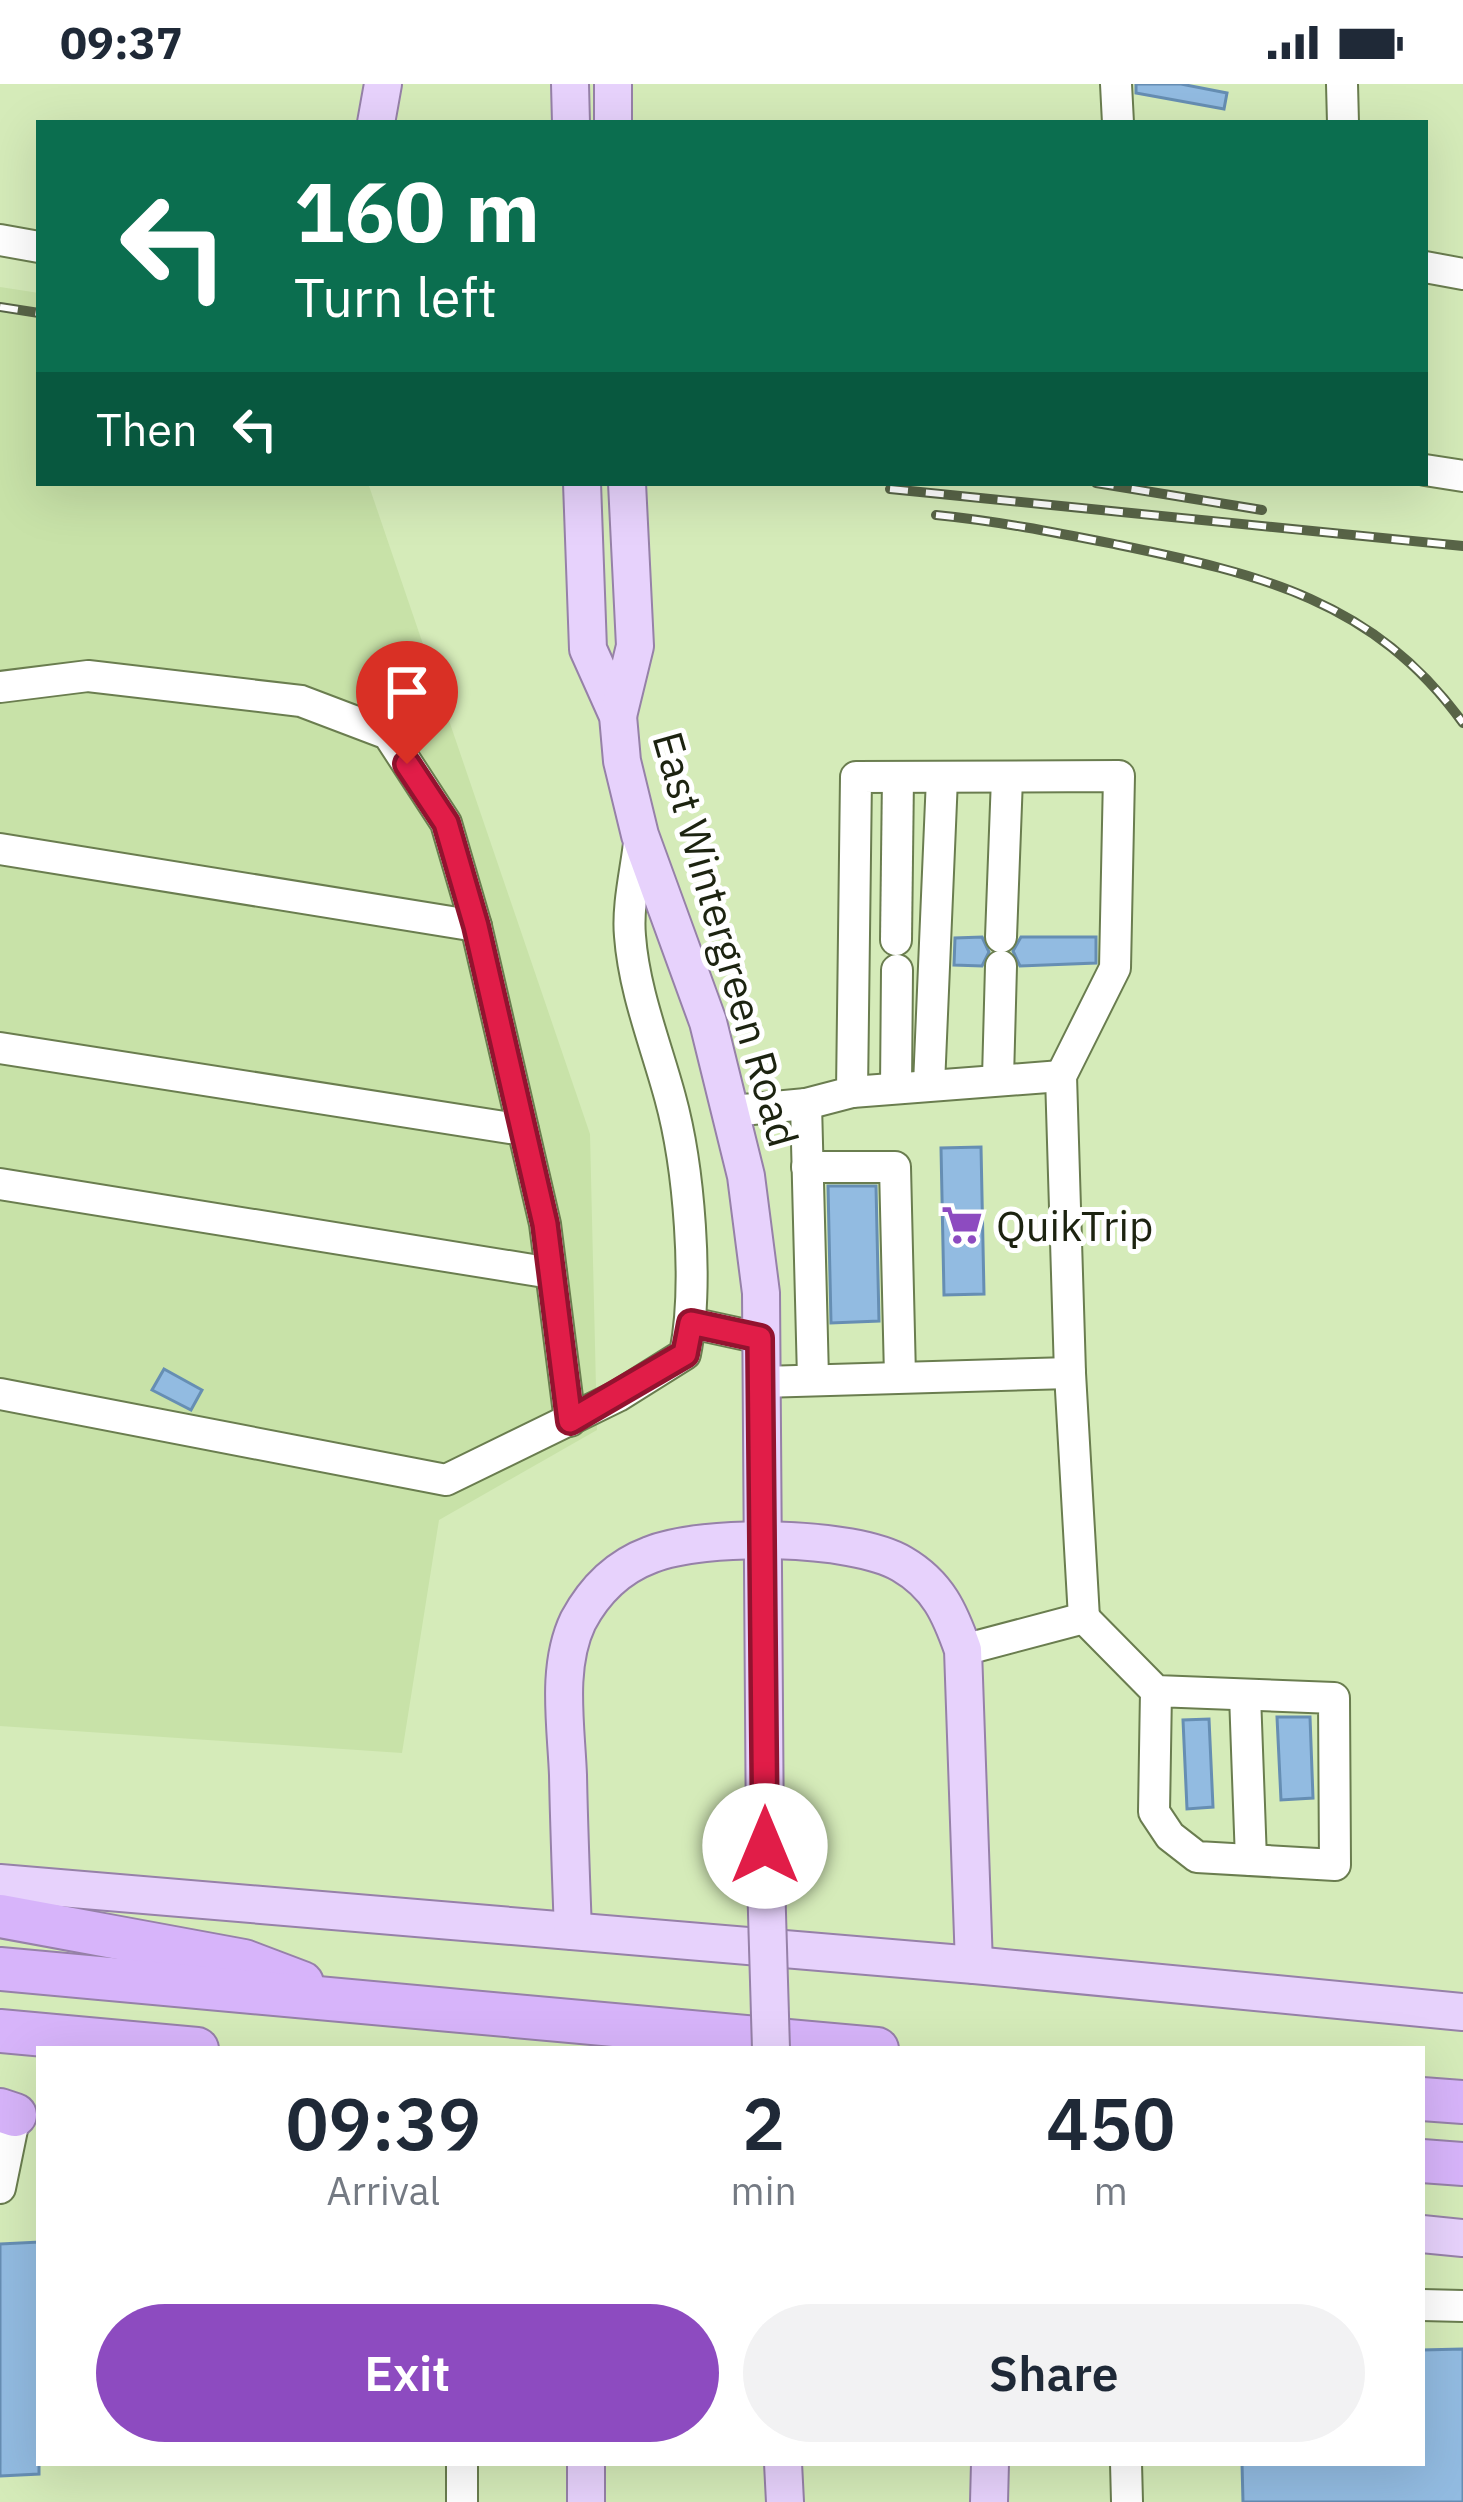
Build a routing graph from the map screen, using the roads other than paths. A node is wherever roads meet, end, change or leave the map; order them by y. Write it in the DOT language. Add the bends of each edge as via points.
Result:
graph roads {
  1 [pos="382,84"];
  2 [pos="570,84"];
  3 [pos="613,84"];
  4 [pos="1116,84"];
  5 [pos="1342,84"];
  6 [pos="376,120"];
  7 [pos="571,120"];
  8 [pos="613,120"];
  9 [pos="1118,120"];
  10 [pos="1343,120"];
  11 [pos="0,240"];
  12 [pos="36,246"];
  13 [pos="1428,268"];
  14 [pos="1463,274"];
  15 [pos="1428,470"];
  16 [pos="1463,476"];
  17 [pos="582,486"];
  18 [pos="627,486"];
  19 [pos="0,687"];
  20 [pos="617,716"];
  21 [pos="898,777"];
  22 [pos="942,778"];
  23 [pos="1007,778"];
  24 [pos="640,835"];
  25 [pos="0,849"];
  26 [pos="476,926"];
  27 [pos="0,1048"];
  28 [pos="1061,1076"];
  29 [pos="998,1078"];
  30 [pos="929,1085"];
  31 [pos="896,1088"];
  32 [pos="851,1093"];
  33 [pos="806,1104"];
  34 [pos="732,1111"];
  35 [pos="523,1130"];
  36 [pos="807,1167"];
  37 [pos="0,1184"];
  38 [pos="551,1273"];
  39 [pos="691,1323"];
  40 [pos="760,1338"];
  41 [pos="1070,1373"];
  42 [pos="900,1376"];
  43 [pos="813,1378"];
  44 [pos="759,1382"];
  45 [pos="0,1394"];
  46 [pos="570,1421"];
  47 [pos="764,1541"];
  48 [pos="1084,1618"];
  49 [pos="964,1650"];
  50 [pos="1156,1691"];
  51 [pos="1245,1694"];
  52 [pos="1252,1860"];
  53 [pos="0,1883"];
  54 [pos="0,1916"];
  55 [pos="573,1930"];
  56 [pos="974,1965"];
  57 [pos="0,1969"];
  58 [pos="347,2001"];
  59 [pos="1463,2012"];
  60 [pos="0,2031"];
  61 [pos="164,2046"];
  62 [pos="771,2046"];
  63 [pos="844,2046"];
  64 [pos="1425,2098"];
  65 [pos="1463,2102"];
  66 [pos="14,2114"];
  67 [pos="1425,2161"];
  68 [pos="1463,2164"];
  69 [pos="0,2188"];
  70 [pos="1425,2234"];
  71 [pos="1463,2238"];
  72 [pos="1425,2305"];
  73 [pos="1463,2306"];
  74 [pos="462,2466"];
  75 [pos="586,2466"];
  76 [pos="783,2466"];
  77 [pos="990,2466"];
  78 [pos="1126,2466"];
  79 [pos="462,2502"];
  80 [pos="586,2502"];
  81 [pos="785,2502"];
  82 [pos="989,2502"];
  83 [pos="1127,2502"];
  1 -- 6 [label="main road"];
  2 -- 7 [label="main road"];
  3 -- 8 [label="main road"];
  4 -- 9 [label="street"];
  5 -- 10 [label="street"];
  11 -- 12 [label="street"];
  13 -- 14 [label="street"];
  15 -- 16 [label="street"];
  17 -- 20 [label="main road" via="588,649"];
  18 -- 20 [label="main road" via="634,646"];
  19 -- 26 [label="street" via="88,676 254,695 301,701 388,734 446,823"];
  20 -- 24 [label="main road, East Wintergreen Road"];
  21 -- 22 [label="street"];
  21 -- 31 [label="street"];
  21 -- 32 [label="street" via="856,777"];
  22 -- 23 [label="street"];
  22 -- 30 [label="street"];
  23 -- 28 [label="street" via="1119,776 1115,968"];
  23 -- 29 [label="street"];
  24 -- 34 [label="main road, East Wintergreen Road"];
  24 -- 39 [label="street" via="629,934 672,1102"];
  25 -- 26 [label="street"];
  26 -- 35 [label="street"];
  27 -- 35 [label="street"];
  28 -- 29 [label="street"];
  28 -- 41 [label="street"];
  29 -- 30 [label="street"];
  30 -- 31 [label="street"];
  31 -- 32 [label="street"];
  32 -- 33 [label="street"];
  33 -- 34 [label="street"];
  33 -- 36 [label="street"];
  34 -- 40 [label="main road, East Wintergreen Road" via="758,1269"];
  35 -- 38 [label="street"];
  36 -- 42 [label="street" via="895,1167"];
  36 -- 43 [label="street"];
  37 -- 38 [label="street"];
  38 -- 46 [label="street"];
  39 -- 40 [label="street"];
  39 -- 46 [label="street" via="685,1354"];
  40 -- 44 [label="main road, East Wintergreen Road"];
  41 -- 42 [label="street"];
  41 -- 48 [label="street"];
  42 -- 43 [label="street"];
  43 -- 44 [label="street"];
  44 -- 47 [label="main road, East Wintergreen Road"];
  45 -- 46 [label="street" via="446,1480"];
  47 -- 49 [label="main road" via="856,1548 901,1563 941,1595"];
  47 -- 55 [label="main road" via="646,1556 612,1577 576,1627 565,1687"];
  47 -- 62 [label="main road, East Wintergreen Road, bridge"];
  48 -- 49 [label="street"];
  48 -- 50 [label="street"];
  49 -- 56 [label="main road"];
  50 -- 51 [label="street"];
  50 -- 52 [label="street" via="1154,1812 1197,1857"];
  51 -- 52 [label="street"];
  51 -- 52 [label="street" via="1334,1698 1334,1865"];
  53 -- 55 [label="main road"];
  54 -- 58 [label="highway" via="244,1961"];
  55 -- 56 [label="main road"];
  56 -- 59 [label="main road"];
  57 -- 58 [label="highway"];
  58 -- 63 [label="highway"];
  60 -- 61 [label="highway"];
  64 -- 65 [label="highway"];
  66 -- 69 [label="street"];
  67 -- 68 [label="highway"];
  70 -- 71 [label="main road"];
  72 -- 73 [label="street"];
  74 -- 79 [label="street"];
  75 -- 80 [label="main road"];
  76 -- 81 [label="main road"];
  77 -- 82 [label="main road"];
  78 -- 83 [label="street"];
}
